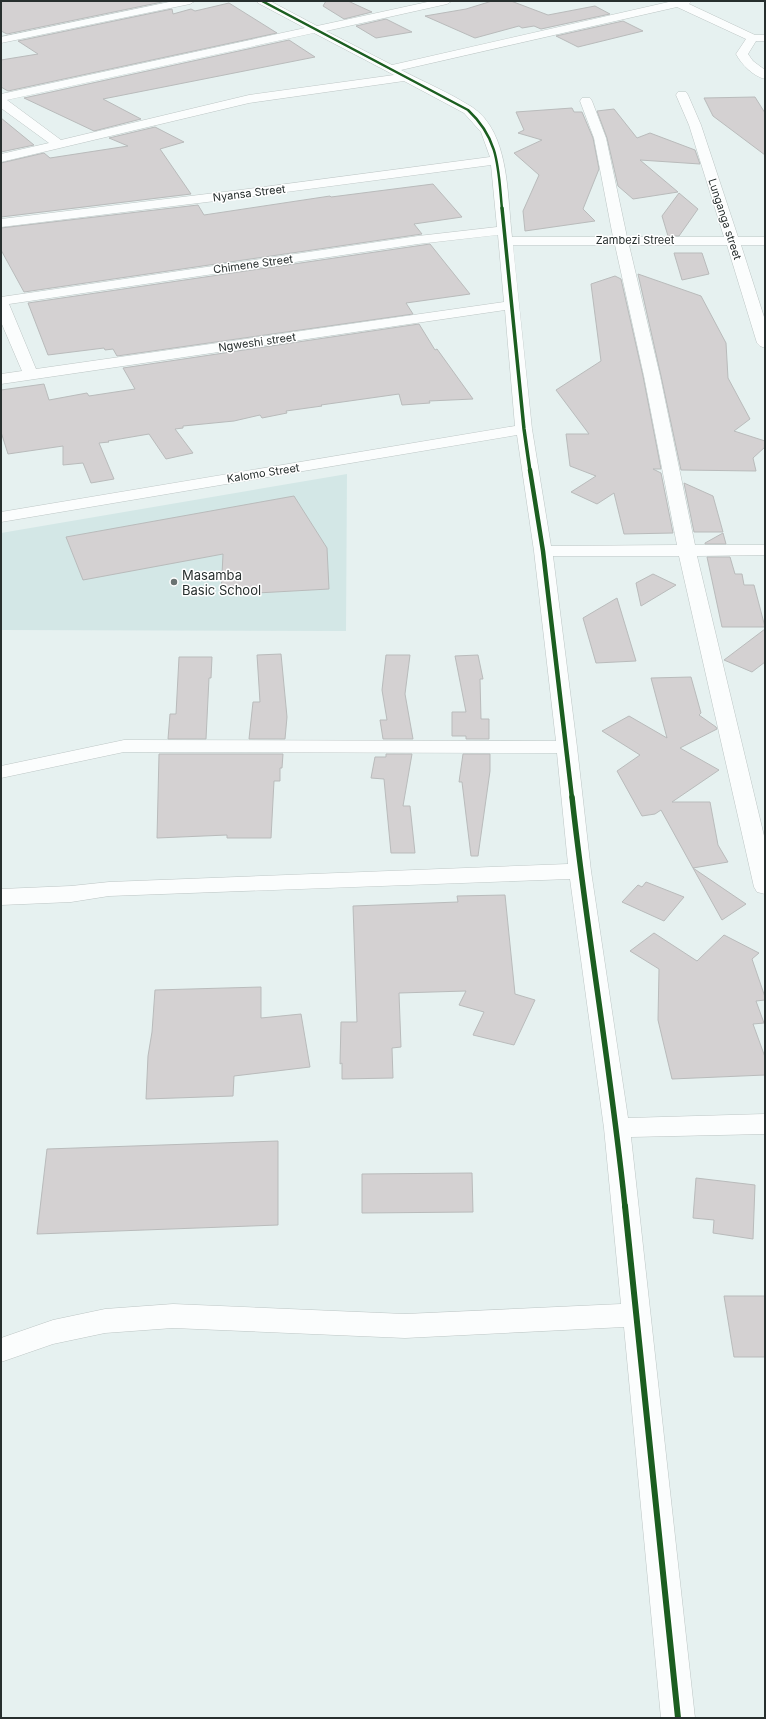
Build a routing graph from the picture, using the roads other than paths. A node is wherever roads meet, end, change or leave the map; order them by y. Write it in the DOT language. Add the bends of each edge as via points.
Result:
graph roads {
  1 [pos="190,1"];
  2 [pos="262,1"];
  3 [pos="447,1"];
  4 [pos="683,2"];
  5 [pos="315,30"];
  6 [pos="753,38"];
  7 [pos="765,38"];
  8 [pos="1,40"];
  9 [pos="392,69"];
  10 [pos="765,75"];
  11 [pos="407,77"];
  12 [pos="682,95"];
  13 [pos="1,98"];
  14 [pos="586,100"];
  15 [pos="1,102"];
  16 [pos="60,145"];
  17 [pos="1,158"];
  18 [pos="497,160"];
  19 [pos="1,223"];
  20 [pos="505,235"];
  21 [pos="620,240"];
  22 [pos="732,240"];
  23 [pos="765,241"];
  24 [pos="1,302"];
  25 [pos="512,304"];
  26 [pos="765,343"];
  27 [pos="31,375"];
  28 [pos="1,379"];
  29 [pos="524,430"];
  30 [pos="1,517"];
  31 [pos="687,550"];
  32 [pos="765,550"];
  33 [pos="543,552"];
  34 [pos="567,747"];
  35 [pos="1,772"];
  36 [pos="580,871"];
  37 [pos="765,887"];
  38 [pos="1,897"];
  39 [pos="765,1124"];
  40 [pos="617,1128"];
  41 [pos="636,1315"];
  42 [pos="1,1350"];
  43 [pos="678,1718"];
  1 -- 8 [label="street"];
  2 -- 5 [label="street"];
  3 -- 5 [label="street"];
  4 -- 6 [label="street"];
  4 -- 9 [label="street"];
  5 -- 9 [label="street"];
  5 -- 13 [label="street"];
  6 -- 7 [label="street"];
  6 -- 10 [label="street" via="742,54 743,58"];
  9 -- 11 [label="street"];
  11 -- 16 [label="street" via="249,99"];
  11 -- 18 [label="street" via="473,114 486,129"];
  12 -- 22 [label="street, Lunganga street" via="695,125"];
  14 -- 21 [label="street" via="600,138"];
  15 -- 16 [label="street"];
  16 -- 17 [label="street"];
  18 -- 19 [label="street, Nyansa Street"];
  18 -- 20 [label="street"];
  20 -- 21 [label="street, Zambezi Street"];
  20 -- 24 [label="street, Chimene Street" via="410,241"];
  20 -- 25 [label="street"];
  21 -- 22 [label="street, Zambezi Street"];
  21 -- 31 [label="street" via="652,376"];
  22 -- 23 [label="street, Zambezi Street"];
  22 -- 26 [label="street, Lunganga street"];
  24 -- 27 [label="street"];
  25 -- 27 [label="street, Ngweshi street"];
  25 -- 29 [label="street"];
  27 -- 28 [label="street, Ngweshi street"];
  29 -- 30 [label="street, Kalomo Street"];
  29 -- 33 [label="street"];
  31 -- 32 [label="street"];
  31 -- 33 [label="street"];
  31 -- 37 [label="street"];
  33 -- 34 [label="street"];
  34 -- 35 [label="street" via="124,746"];
  34 -- 36 [label="street"];
  36 -- 38 [label="street" via="109,889 71,894"];
  36 -- 40 [label="street"];
  39 -- 40 [label="street"];
  40 -- 41 [label="street"];
  41 -- 42 [label="street" via="405,1326 173,1316 105,1320 54,1332"];
  41 -- 43 [label="street"];
}
